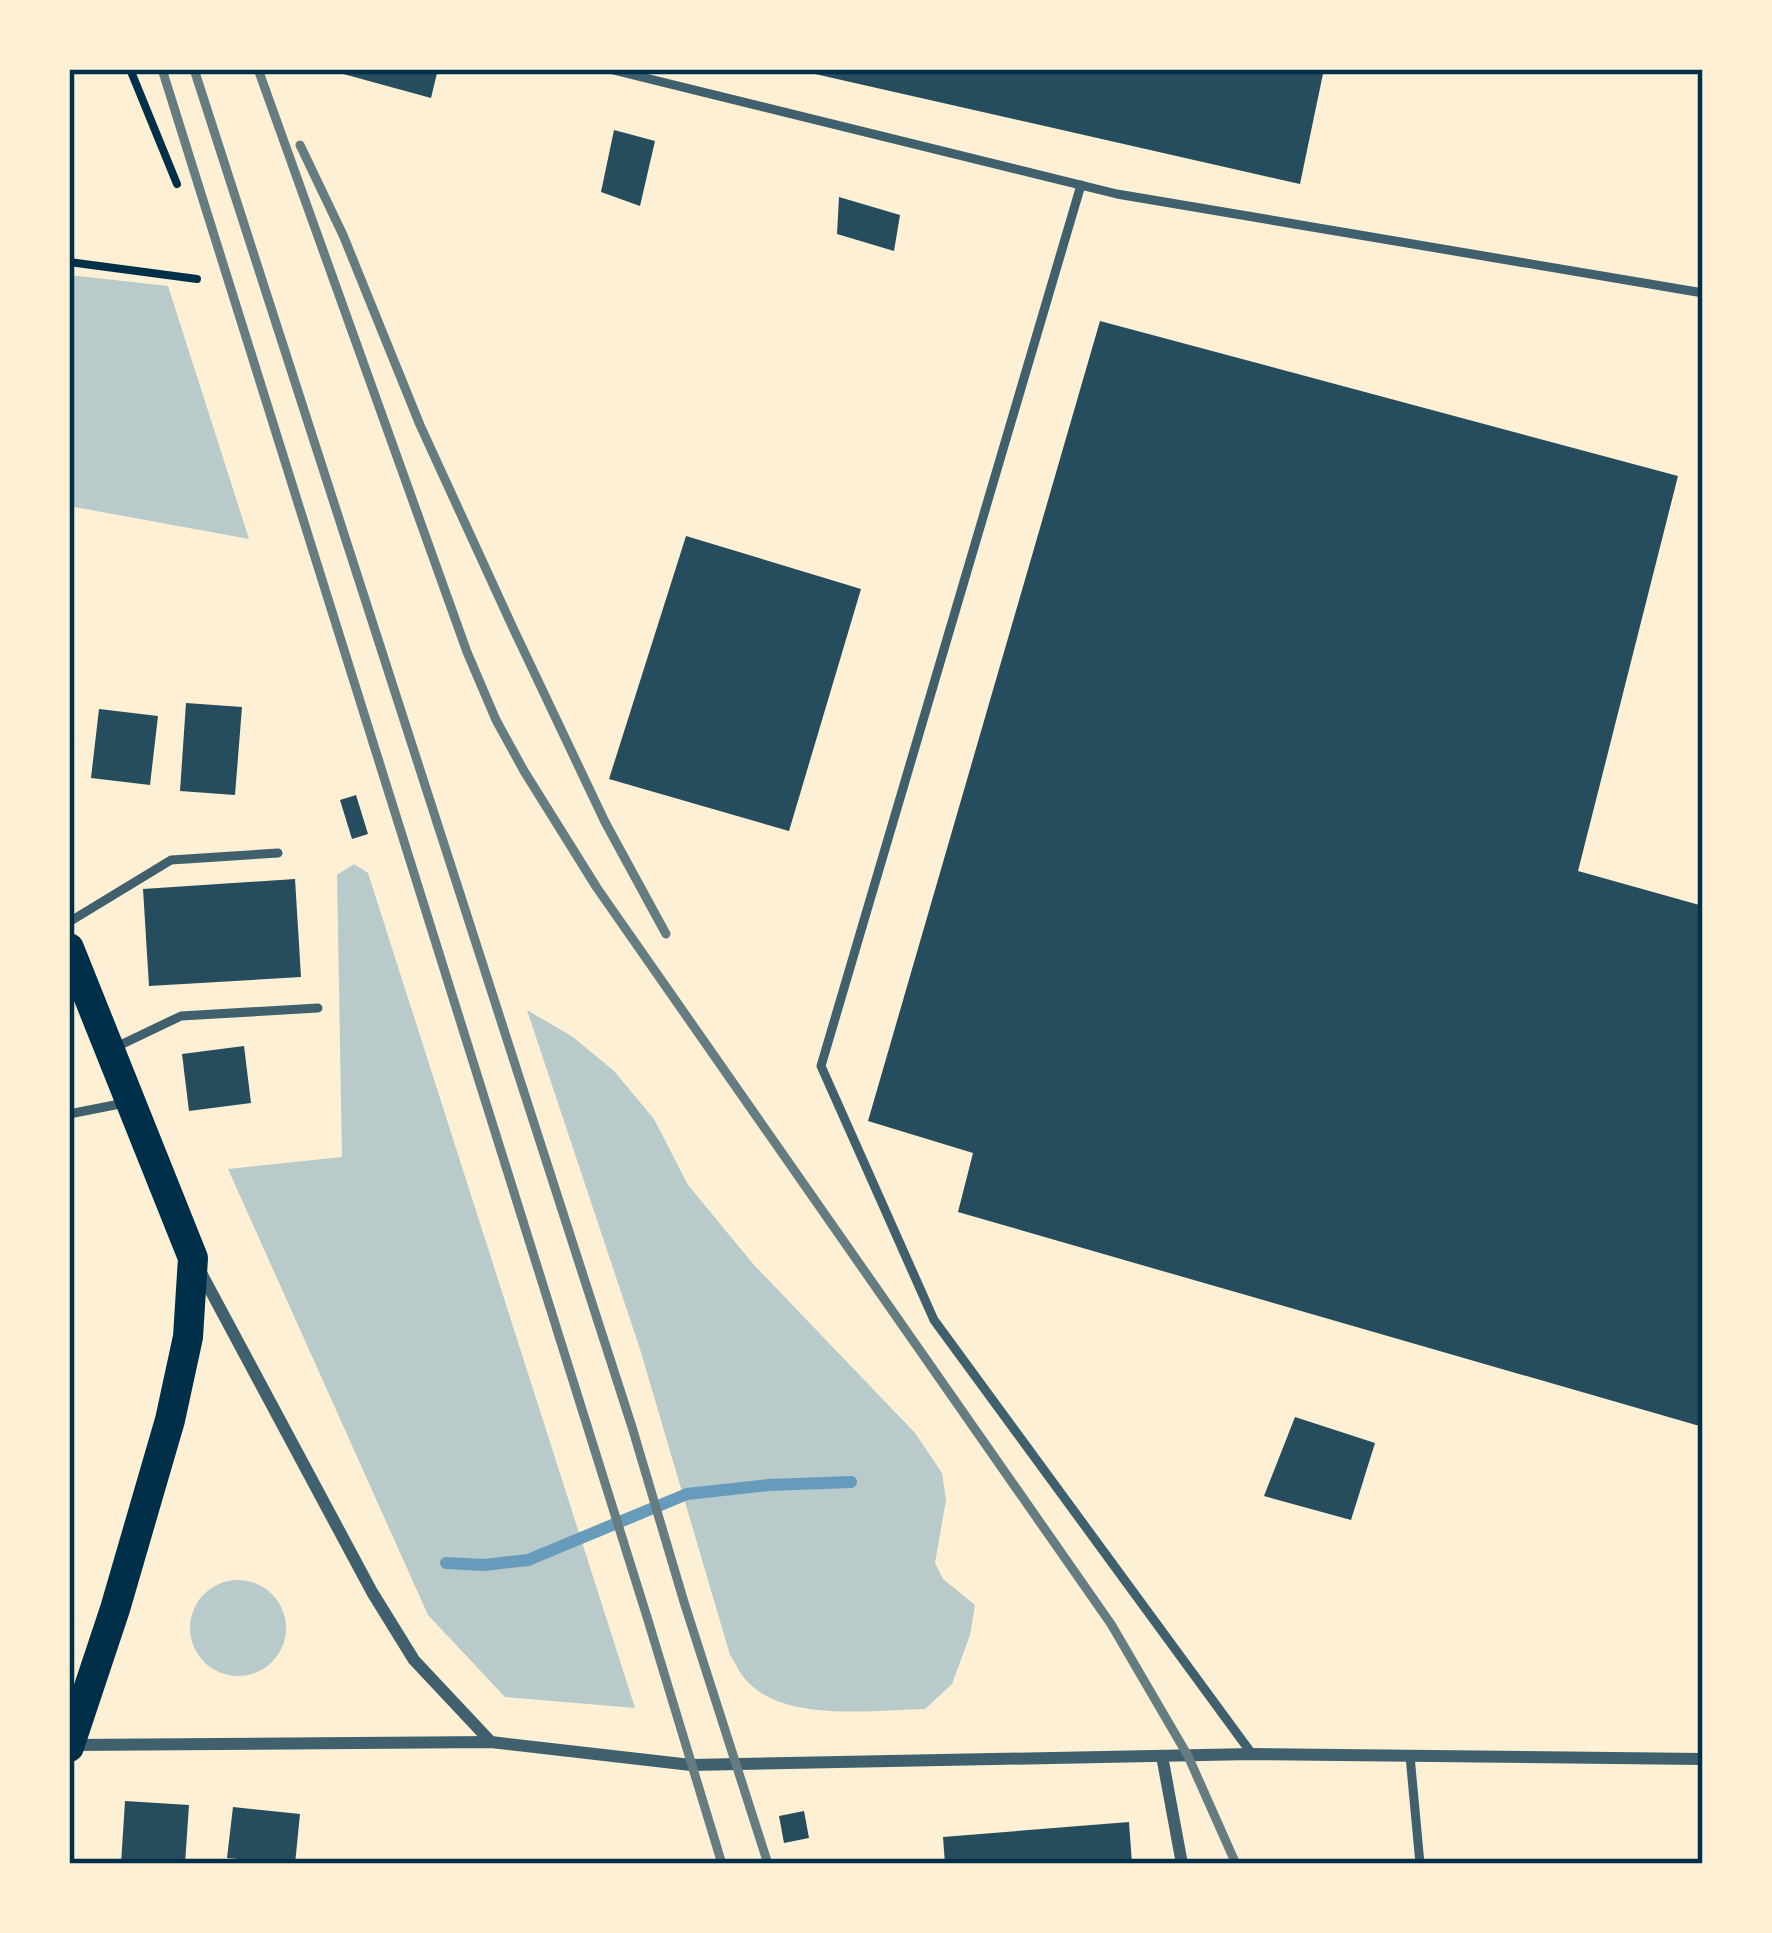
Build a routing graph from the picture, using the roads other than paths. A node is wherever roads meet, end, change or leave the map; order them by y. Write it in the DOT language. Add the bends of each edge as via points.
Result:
graph roads {
  1 [pos="609,69"];
  2 [pos="1081,184"];
  3 [pos="1703,293"];
  4 [pos="278,853"];
  5 [pos="69,922"];
  6 [pos="70,955"];
  7 [pos="318,1008"];
  8 [pos="110,1051"];
  9 [pos="130,1102"];
  10 [pos="69,1114"];
  11 [pos="193,1258"];
  12 [pos="491,1742"];
  13 [pos="69,1746"];
  14 [pos="1252,1754"];
  15 [pos="1162,1756"];
  16 [pos="1410,1756"];
  17 [pos="1703,1759"];
  18 [pos="1182,1864"];
  19 [pos="1420,1864"];
  1 -- 2 [label="lane"];
  2 -- 3 [label="lane"];
  2 -- 14 [label="lane" via="821,1066 934,1320"];
  4 -- 5 [label="lane" via="171,860"];
  6 -- 8 [label="main road"];
  7 -- 8 [label="lane" via="181,1016"];
  8 -- 9 [label="main road"];
  9 -- 10 [label="lane"];
  9 -- 11 [label="main road"];
  11 -- 12 [label="street" via="403,1643"];
  11 -- 13 [label="main road" via="188,1337 170,1420"];
  12 -- 13 [label="street"];
  12 -- 15 [label="street" via="691,1765"];
  14 -- 15 [label="street"];
  14 -- 16 [label="street"];
  15 -- 18 [label="street"];
  16 -- 17 [label="street"];
  16 -- 19 [label="lane"];
}
